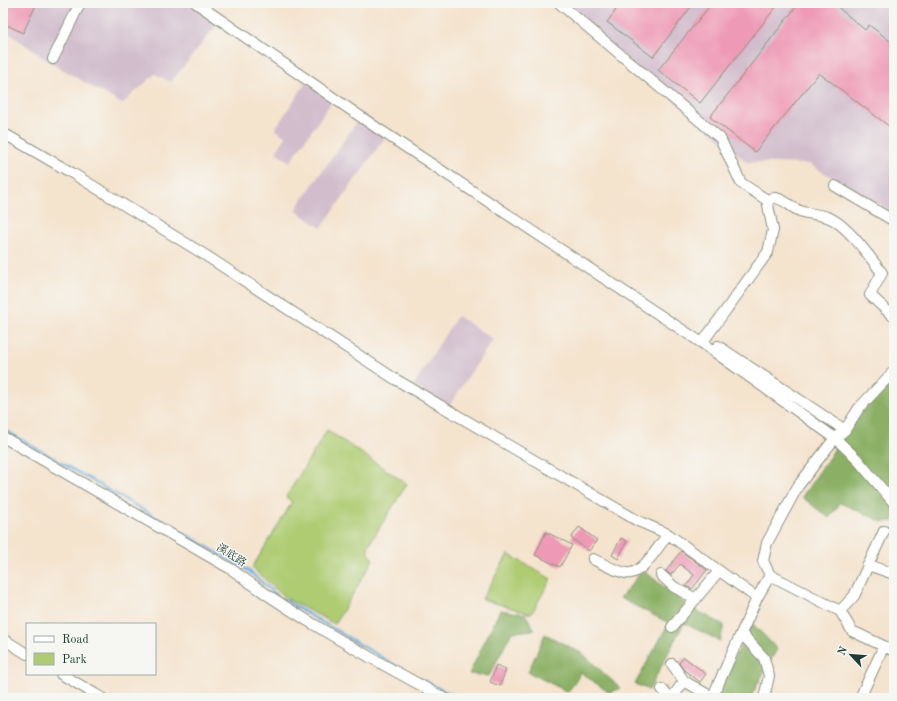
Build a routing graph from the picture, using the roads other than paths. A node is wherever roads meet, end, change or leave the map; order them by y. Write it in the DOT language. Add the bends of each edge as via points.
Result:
graph roads {
  1 [pos="80,3"];
  2 [pos="196,3"];
  3 [pos="559,3"];
  4 [pos="53,59"];
  5 [pos="3,133"];
  6 [pos="835,186"];
  7 [pos="767,200"];
  8 [pos="894,221"];
  9 [pos="894,317"];
  10 [pos="704,341"];
  11 [pos="894,371"];
  12 [pos="844,430"];
  13 [pos="3,437"];
  14 [pos="835,438"];
  15 [pos="894,503"];
  16 [pos="884,531"];
  17 [pos="668,534"];
  18 [pos="593,560"];
  19 [pos="868,565"];
  20 [pos="719,571"];
  21 [pos="894,574"];
  22 [pos="661,575"];
  23 [pos="770,575"];
  24 [pos="757,598"];
  25 [pos="696,599"];
  26 [pos="840,611"];
  27 [pos="672,627"];
  28 [pos="742,634"];
  29 [pos="3,640"];
  30 [pos="884,646"];
  31 [pos="894,651"];
  32 [pos="26,653"];
  33 [pos="672,664"];
  34 [pos="63,675"];
  35 [pos="684,681"];
  36 [pos="662,689"];
  37 [pos="102,698"];
  38 [pos="444,698"];
  39 [pos="671,698"];
  40 [pos="712,698"];
  41 [pos="764,698"];
  42 [pos="860,698"];
  1 -- 4 [label="street"];
  2 -- 10 [label="street" via="376,128"];
  3 -- 7 [label="street" via="720,138 741,183"];
  5 -- 17 [label="street" via="205,255 395,379 638,521"];
  6 -- 8 [label="street"];
  7 -- 9 [label="street" via="780,199 799,211 829,217 852,235 882,273 870,295"];
  7 -- 10 [label="street" via="773,230 768,252"];
  10 -- 12 [label="street"];
  10 -- 14 [label="street"];
  11 -- 12 [label="street" via="859,408"];
  12 -- 14 [label="street"];
  13 -- 38 [label="street, 溪底路" via="231,569 266,595 326,632"];
  14 -- 15 [label="street" via="856,458"];
  14 -- 23 [label="street" via="798,486 767,543 763,561"];
  16 -- 19 [label="street"];
  17 -- 18 [label="street" via="637,572 626,573"];
  17 -- 20 [label="street"];
  19 -- 21 [label="street"];
  19 -- 26 [label="street" via="854,596"];
  20 -- 24 [label="street"];
  20 -- 25 [label="street"];
  22 -- 25 [label="street" via="674,587"];
  23 -- 24 [label="street"];
  23 -- 26 [label="street"];
  24 -- 28 [label="street"];
  25 -- 27 [label="street"];
  26 -- 30 [label="street" via="852,631"];
  28 -- 40 [label="street"];
  28 -- 41 [label="street" via="764,658 769,676"];
  29 -- 32 [label="street"];
  30 -- 31 [label="street"];
  30 -- 42 [label="street"];
  33 -- 35 [label="street"];
  34 -- 37 [label="street"];
  35 -- 39 [label="street"];
  35 -- 40 [label="street"];
  36 -- 39 [label="street"];
}
